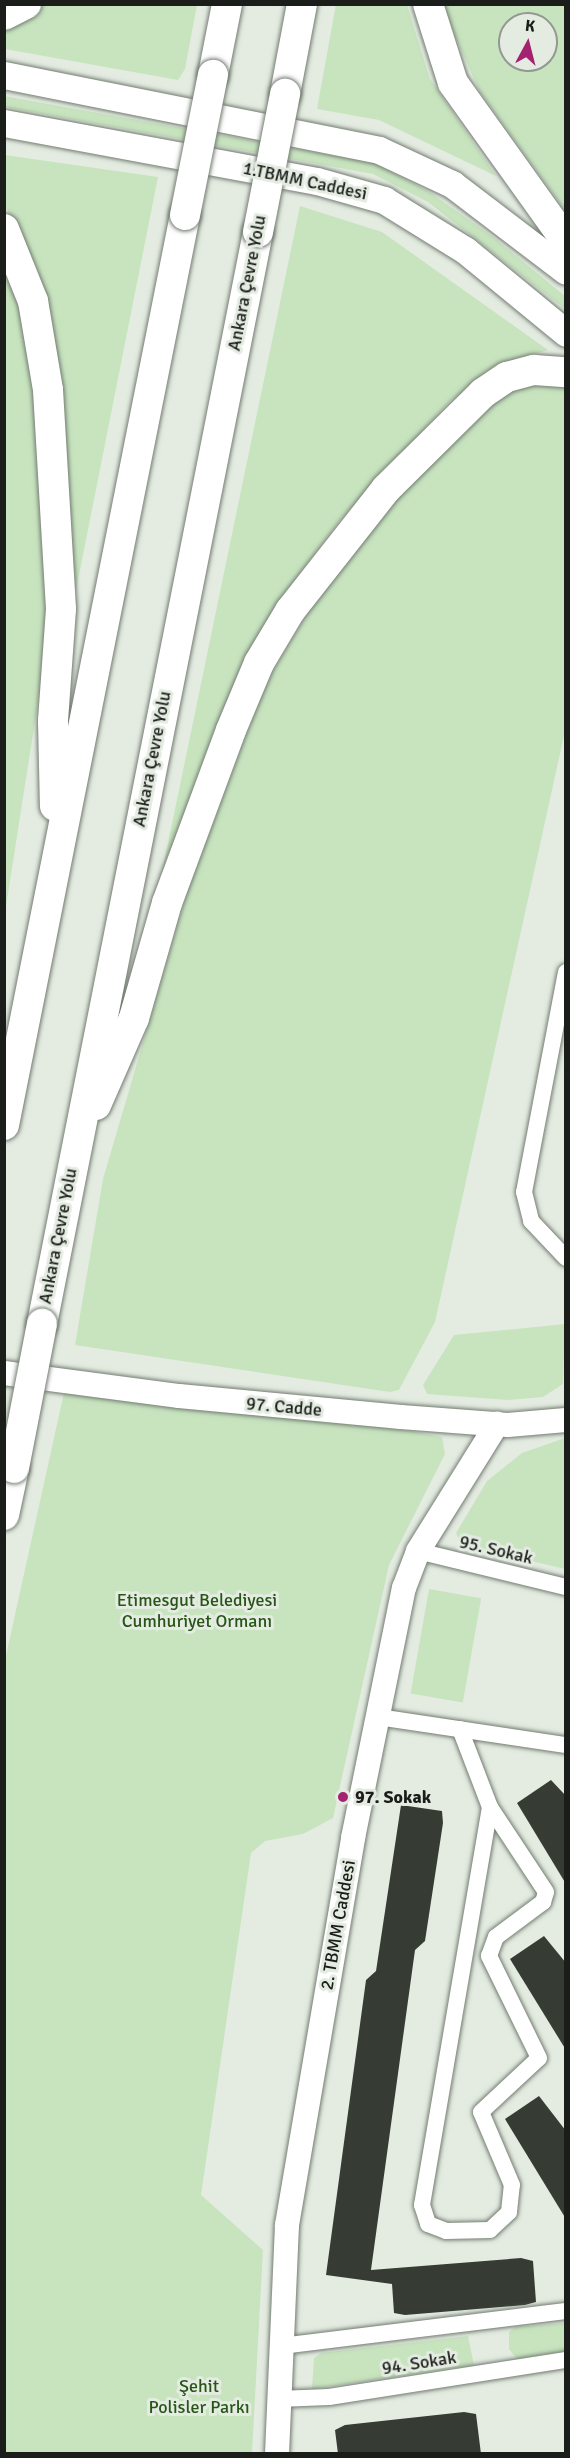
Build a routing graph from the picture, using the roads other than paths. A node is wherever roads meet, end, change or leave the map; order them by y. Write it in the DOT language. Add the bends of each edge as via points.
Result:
graph roads {
  1 [pos="26,4"];
  2 [pos="227,4"];
  3 [pos="302,4"];
  4 [pos="428,4"];
  5 [pos="4,15"];
  6 [pos="4,75"];
  7 [pos="4,123"];
  8 [pos="4,229"];
  9 [pos="566,241"];
  10 [pos="566,271"];
  11 [pos="566,333"];
  12 [pos="566,372"];
  13 [pos="56,863"];
  14 [pos="566,972"];
  15 [pos="4,1125"];
  16 [pos="73,1157"];
  17 [pos="566,1258"];
  18 [pos="4,1373"];
  19 [pos="566,1420"];
  20 [pos="497,1424"];
  21 [pos="4,1515"];
  22 [pos="418,1551"];
  23 [pos="566,1587"];
  24 [pos="378,1717"];
  25 [pos="460,1729"];
  26 [pos="566,1745"];
  27 [pos="490,1807"];
  28 [pos="566,2311"];
  29 [pos="281,2346"];
  30 [pos="566,2360"];
  31 [pos="279,2399"];
  32 [pos="277,2454"];
  1 -- 5 [label="highway"];
  2 -- 13 [label="highway, bridge"];
  3 -- 16 [label="highway, Ankara Çevre Yolu, bridge"];
  4 -- 9 [label="highway" via="453,83"];
  6 -- 10 [label="main road" via="379,150 452,184"];
  7 -- 11 [label="main road, 1.TBMM Caddesi" via="334,185 384,200 465,250"];
  8 -- 13 [label="highway" via="28,283 48,390 61,609 53,721"];
  12 -- 16 [label="highway" via="534,370 507,377 483,393 386,489 290,611 259,663 231,730 167,903 134,1018"];
  13 -- 15 [label="highway"];
  14 -- 17 [label="street" via="524,1192 531,1221"];
  16 -- 21 [label="highway, Ankara Çevre Yolu, bridge"];
  18 -- 20 [label="street, 97. Cadde" via="178,1396"];
  19 -- 20 [label="street, 97. Cadde"];
  20 -- 22 [label="street, 2. TBMM Caddesi"];
  22 -- 23 [label="street, 95. Sokak"];
  22 -- 24 [label="street, 2. TBMM Caddesi" via="404,1588"];
  24 -- 25 [label="street"];
  24 -- 29 [label="street, 2. TBMM Caddesi" via="287,2225"];
  25 -- 26 [label="street"];
  25 -- 27 [label="street"];
  27 -- 27 [label="street" via="422,2205 428,2224 446,2231 490,2230 509,2212 512,2185 481,2112 538,2058 489,1956 495,1937 543,1902 546,1892"];
  28 -- 29 [label="street, 94. Sokak"];
  29 -- 31 [label="street, 2. TBMM Caddesi"];
  30 -- 31 [label="street, 94. Sokak" via="329,2397"];
  31 -- 32 [label="street, 2. TBMM Caddesi"];
}
